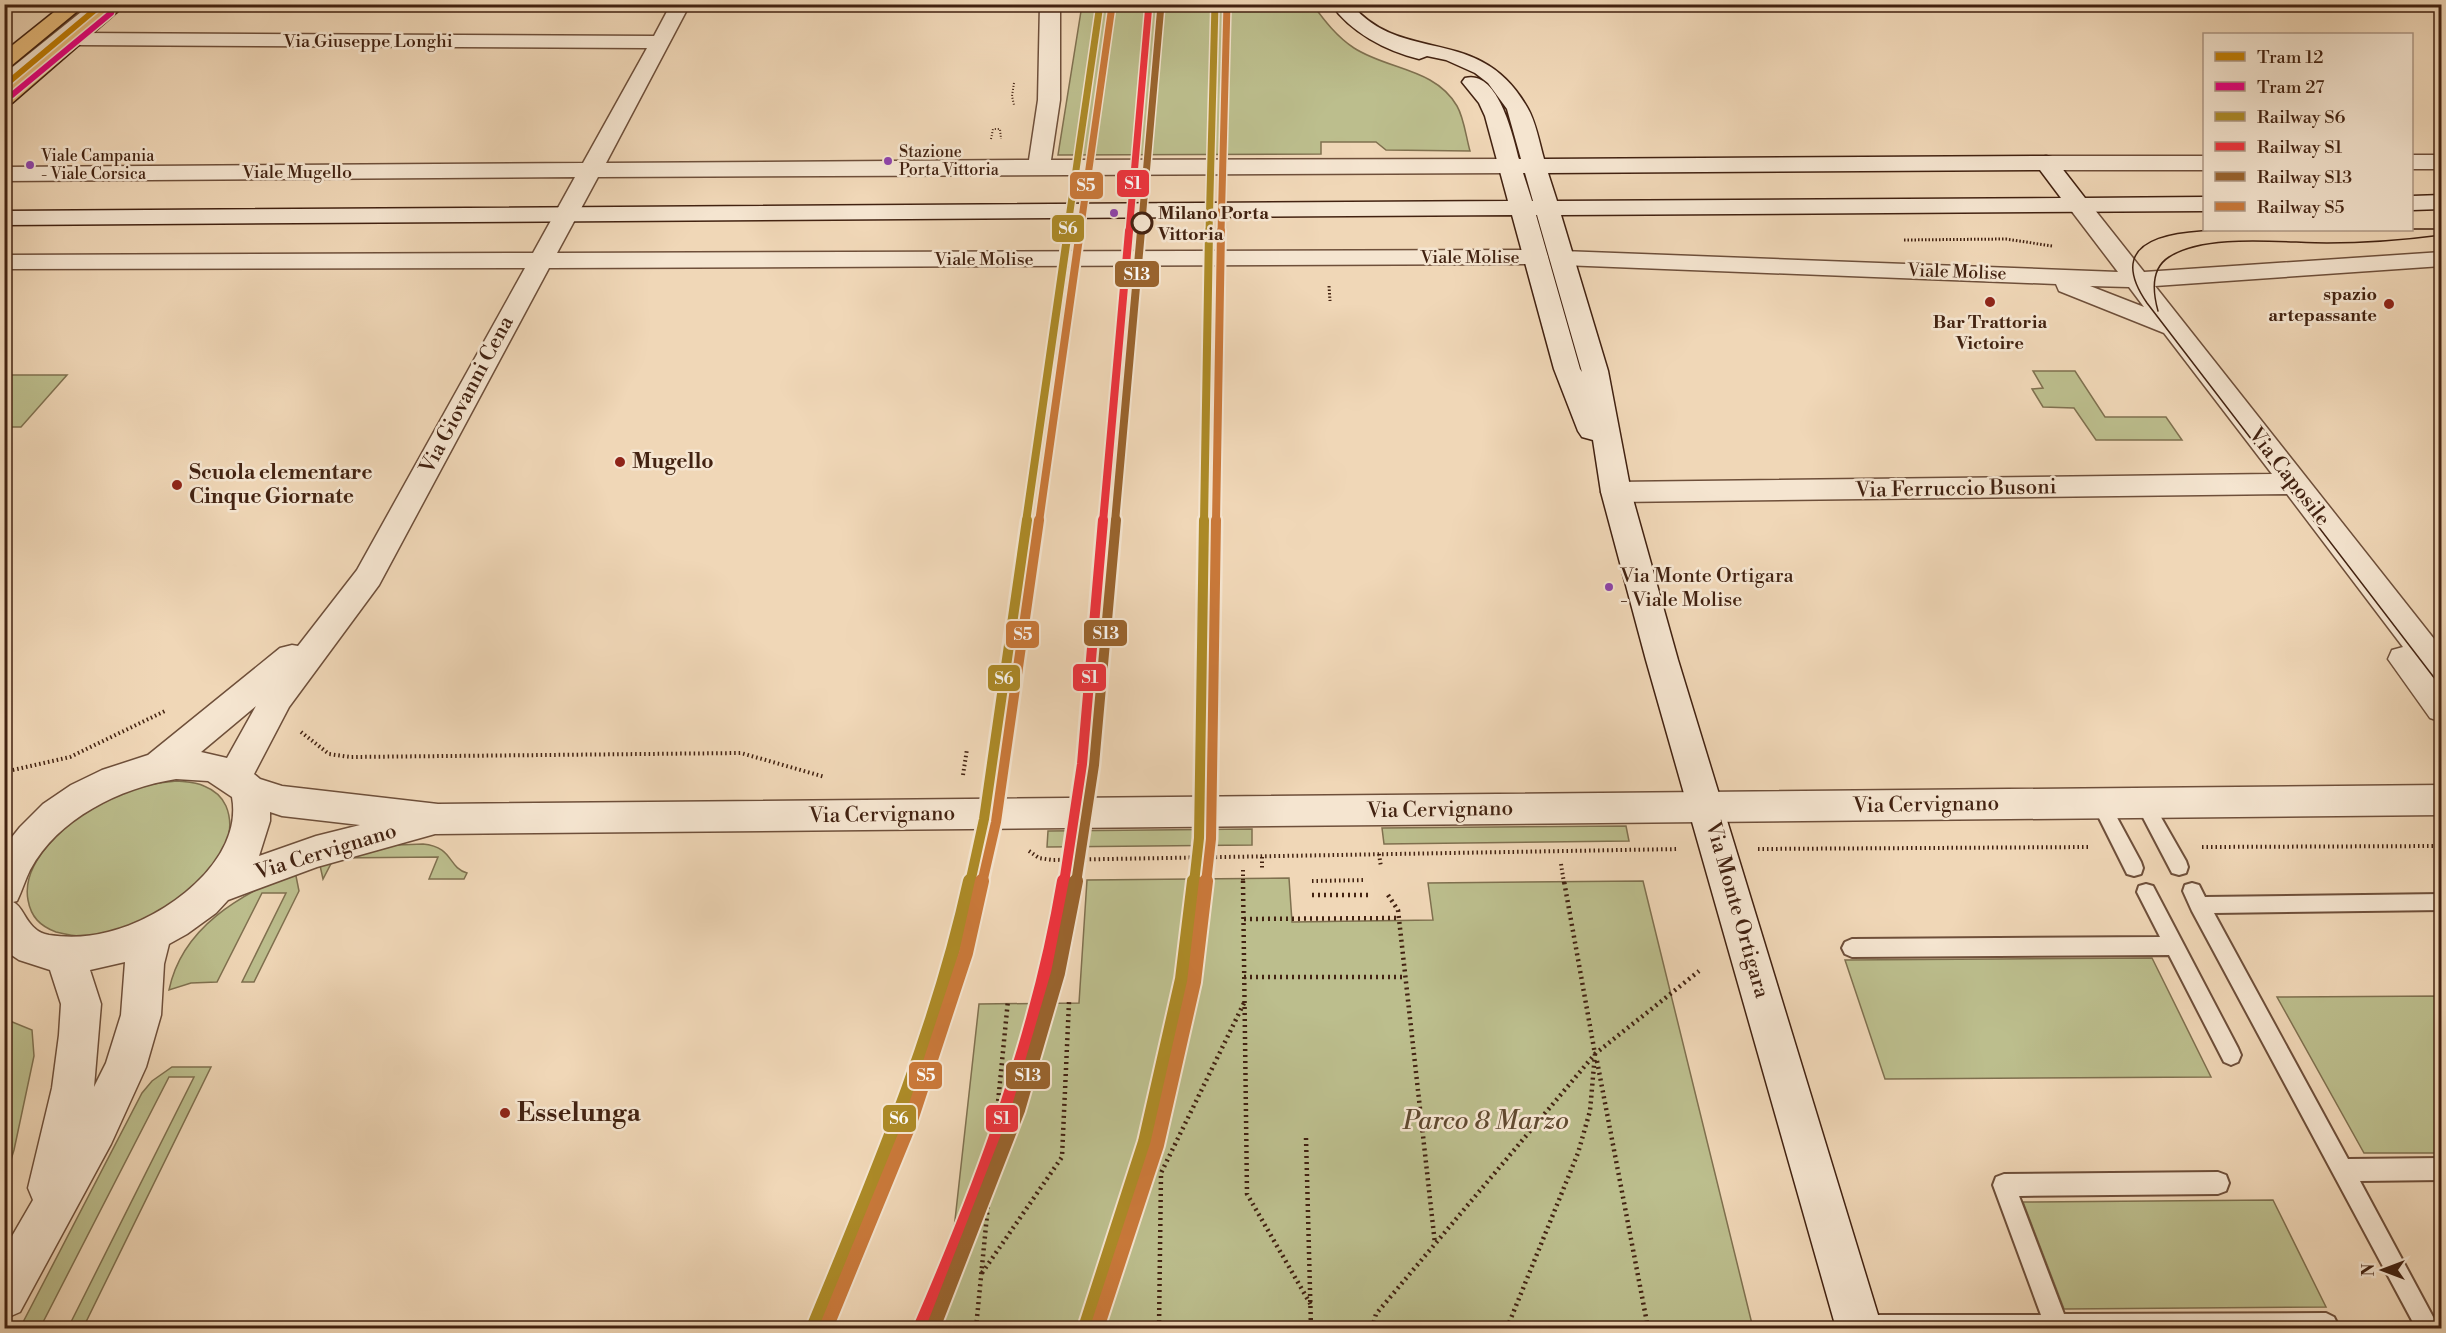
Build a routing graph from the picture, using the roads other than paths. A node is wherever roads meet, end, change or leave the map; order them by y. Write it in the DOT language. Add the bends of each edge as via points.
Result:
graph roads {
  1 [pos="77,4"];
  2 [pos="98,4"];
  3 [pos="117,4"];
  4 [pos="681,4"];
  5 [pos="1050,4"];
  6 [pos="1340,4"];
  7 [pos="76,39"];
  8 [pos="660,42"];
  9 [pos="1400,45"];
  10 [pos="4,62"];
  11 [pos="4,81"];
  12 [pos="4,98"];
  13 [pos="2413,162"];
  14 [pos="2442,162"];
  15 [pos="2046,163"];
  16 [pos="2203,163"];
  17 [pos="1039,166"];
  18 [pos="1510,166"];
  19 [pos="1536,166"];
  20 [pos="590,170"];
  21 [pos="4,174"];
  22 [pos="2442,202"];
  23 [pos="2413,203"];
  24 [pos="2203,204"];
  25 [pos="2079,205"];
  26 [pos="1548,209"];
  27 [pos="1522,210"];
  28 [pos="565,216"];
  29 [pos="4,218"];
  30 [pos="1536,257"];
  31 [pos="1562,258"];
  32 [pos="2442,259"];
  33 [pos="540,260"];
  34 [pos="4,262"];
  35 [pos="2038,276"];
  36 [pos="2136,279"];
  37 [pos="2173,327"];
  38 [pos="2295,484"];
  39 [pos="1616,492"];
  40 [pos="2340,543"];
  41 [pos="339,617"];
  42 [pos="2442,674"];
  43 [pos="2442,709"];
  44 [pos="158,767"];
  45 [pos="241,784"];
  46 [pos="2442,800"];
  47 [pos="2144,803"];
  48 [pos="2101,804"];
  49 [pos="1706,807"];
  50 [pos="438,819"];
  51 [pos="2179,867"];
  52 [pos="2134,868"];
  53 [pos="9,872"];
  54 [pos="215,888"];
  55 [pos="2146,892"];
  56 [pos="2442,902"];
  57 [pos="4,916"];
  58 [pos="152,933"];
  59 [pos="2174,946"];
  60 [pos="1852,948"];
  61 [pos="33,949"];
  62 [pos="2231,1055"];
  63 [pos="2442,1168"];
  64 [pos="2342,1170"];
  65 [pos="2218,1183"];
  66 [pos="38,1234"];
  67 [pos="4,1296"];
  68 [pos="2326,1325"];
  69 [pos="2057,1326"];
  70 [pos="1859,1328"];
  71 [pos="2428,1329"];
  1 -- 10 [label="main road"];
  2 -- 11 [label="lane"];
  3 -- 7 [label="main road"];
  4 -- 8 [label="street, Via Giovanni Cena"];
  5 -- 17 [label="street" via="1049,100"];
  6 -- 9 [label="street, Viale Molise" via="1358,23"];
  7 -- 8 [label="street, Via Giuseppe Longhi"];
  7 -- 12 [label="main road"];
  8 -- 20 [label="street, Via Giovanni Cena"];
  9 -- 18 [label="street, Viale Molise" via="1446,66 1479,88 1496,116"];
  9 -- 19 [label="street" via="1443,52 1484,68 1514,102"];
  13 -- 14 [label="street"];
  15 -- 16 [label="street"];
  15 -- 19 [label="street"];
  15 -- 25 [label="street"];
  17 -- 18 [label="street"];
  17 -- 20 [label="street"];
  18 -- 19 [label="street"];
  18 -- 27 [label="street, Viale Molise"];
  19 -- 26 [label="street"];
  20 -- 21 [label="street, Viale Mugello"];
  20 -- 28 [label="street, Via Giovanni Cena"];
  22 -- 23 [label="street"];
  24 -- 25 [label="street"];
  25 -- 26 [label="street"];
  25 -- 36 [label="street"];
  26 -- 27 [label="street"];
  26 -- 31 [label="street"];
  27 -- 28 [label="street"];
  27 -- 30 [label="street, Viale Molise"];
  28 -- 29 [label="street"];
  28 -- 33 [label="street, Via Giovanni Cena"];
  30 -- 31 [label="street, Viale Molise"];
  30 -- 33 [label="street, Viale Molise"];
  30 -- 39 [label="street, Via Monte Ortigara" via="1567,369"];
  31 -- 35 [label="street, Viale Molise"];
  31 -- 39 [label="street, Via Monte Ortigara" via="1595,371"];
  32 -- 36 [label="street, Viale Molise"];
  33 -- 34 [label="street"];
  33 -- 41 [label="street, Via Giovanni Cena" via="384,549"];
  35 -- 36 [label="street, Viale Molise"];
  35 -- 37 [label="street"];
  36 -- 37 [label="street, Via Caposile"];
  37 -- 38 [label="street, Via Caposile"];
  38 -- 39 [label="street, Via Ferruccio Busoni"];
  38 -- 40 [label="street, Via Caposile"];
  39 -- 49 [label="street, Via Monte Ortigara"];
  40 -- 42 [label="street, Via Caposile"];
  40 -- 43 [label="street, Via Caposile" via="2346,583"];
  41 -- 44 [label="street, Via Giovanni Cena"];
  41 -- 45 [label="street, Via Giovanni Cena" via="277,698"];
  44 -- 45 [label="street, Via Giovanni Cena" via="204,766 226,772"];
  44 -- 53 [label="street, Via Giovanni Cena" via="114,780 71,804 35,835"];
  45 -- 50 [label="street, Via Cervignano" via="282,801"];
  45 -- 54 [label="street" via="252,819 247,842"];
  46 -- 47 [label="street, Via Cervignano"];
  47 -- 48 [label="street, Via Cervignano"];
  47 -- 51 [label="lane"];
  48 -- 49 [label="street, Via Cervignano"];
  48 -- 52 [label="lane"];
  49 -- 50 [label="street, Via Cervignano"];
  49 -- 70 [label="street, Via Monte Ortigara"];
  50 -- 54 [label="street, Via Cervignano" via="316,852"];
  54 -- 58 [label="street"];
  55 -- 59 [label="lane"];
  56 -- 64 [label="lane" via="2195,898"];
  57 -- 61 [label="street" via="12,933"];
  58 -- 61 [label="street" via="111,949"];
  58 -- 66 [label="street" via="144,964 141,1015 125,1067"];
  59 -- 60 [label="lane"];
  59 -- 62 [label="lane"];
  61 -- 66 [label="street" via="81,1004 73,1088"];
  63 -- 64 [label="lane"];
  64 -- 71 [label="lane"];
  65 -- 69 [label="lane" via="2004,1185"];
  66 -- 67 [label="street"];
  68 -- 69 [label="lane"];
  69 -- 70 [label="lane"];
}
